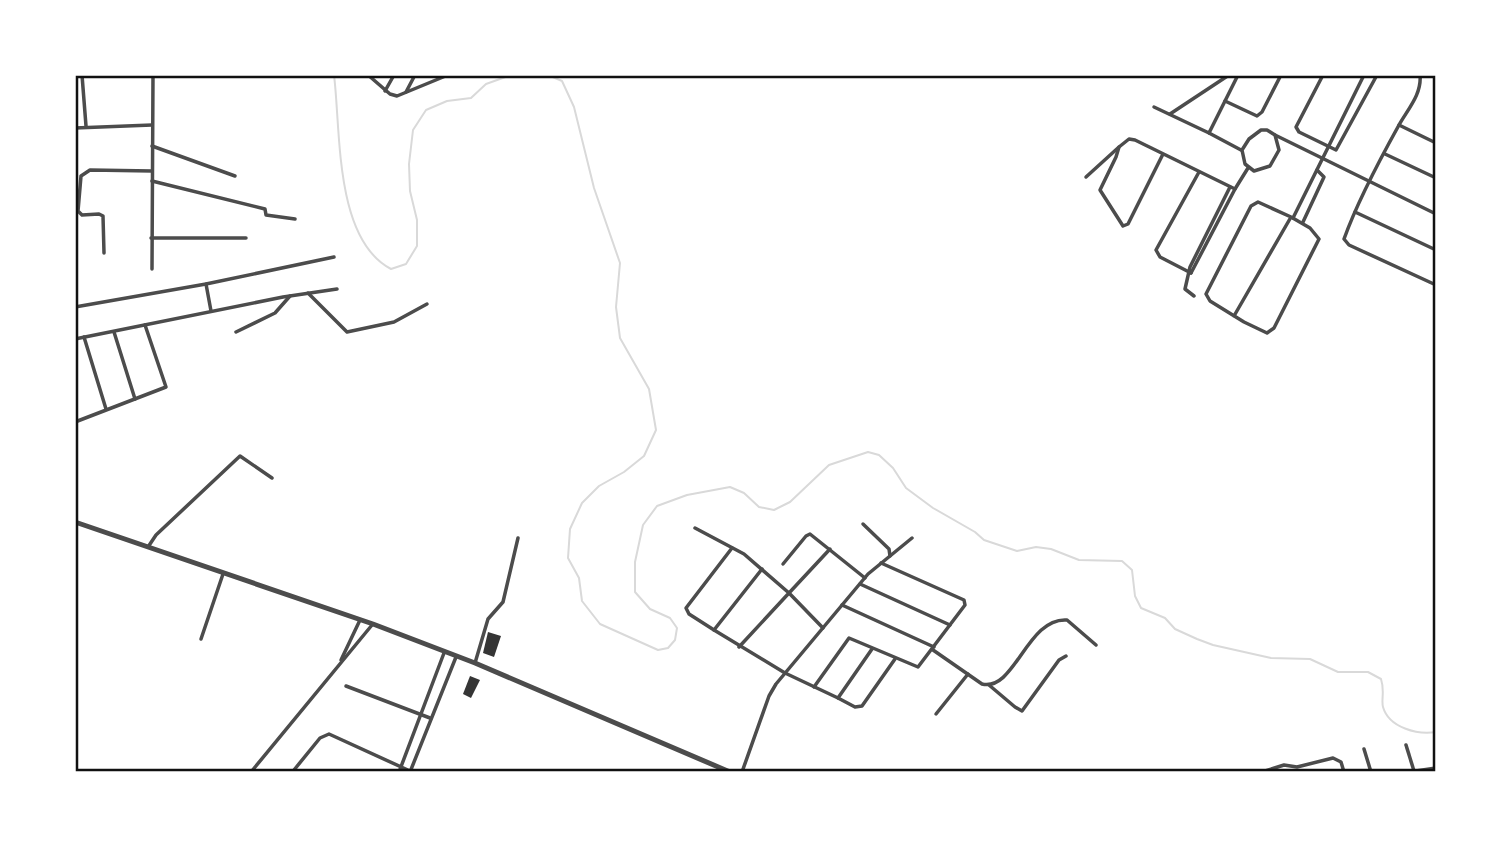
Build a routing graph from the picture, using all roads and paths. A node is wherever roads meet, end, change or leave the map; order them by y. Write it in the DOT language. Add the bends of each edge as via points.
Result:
graph roads {
  1 [pos="82,75"];
  2 [pos="153,75"];
  3 [pos="368,75"];
  4 [pos="377,75"];
  5 [pos="394,75"];
  6 [pos="415,75"];
  7 [pos="448,75"];
  8 [pos="1229,75"];
  9 [pos="1238,75"];
  10 [pos="1281,75"];
  11 [pos="1323,75"];
  12 [pos="1364,75"];
  13 [pos="1377,75"];
  14 [pos="1420,75"];
  15 [pos="374,82"];
  16 [pos="385,91"];
  17 [pos="406,92"];
  18 [pos="1225,101"];
  19 [pos="1154,107"];
  20 [pos="1170,114"];
  21 [pos="152,125"];
  22 [pos="1399,125"];
  23 [pos="86,126"];
  24 [pos="75,128"];
  25 [pos="1209,133"];
  26 [pos="1275,135"];
  27 [pos="1436,143"];
  28 [pos="152,146"];
  29 [pos="1329,146"];
  30 [pos="1119,147"];
  31 [pos="1242,150"];
  32 [pos="1163,154"];
  33 [pos="1385,154"];
  34 [pos="1322,159"];
  35 [pos="1248,168"];
  36 [pos="1317,170"];
  37 [pos="152,171"];
  38 [pos="1199,172"];
  39 [pos="235,176"];
  40 [pos="1086,177"];
  41 [pos="1436,178"];
  42 [pos="152,180"];
  43 [pos="1370,182"];
  44 [pos="1232,188"];
  45 [pos="1355,212"];
  46 [pos="1436,214"];
  47 [pos="1292,217"];
  48 [pos="295,219"];
  49 [pos="1303,222"];
  50 [pos="151,238"];
  51 [pos="246,238"];
  52 [pos="1436,250"];
  53 [pos="104,253"];
  54 [pos="334,257"];
  55 [pos="152,269"];
  56 [pos="1189,273"];
  57 [pos="206,284"];
  58 [pos="1436,285"];
  59 [pos="337,289"];
  60 [pos="308,293"];
  61 [pos="290,296"];
  62 [pos="1194,296"];
  63 [pos="427,304"];
  64 [pos="75,307"];
  65 [pos="211,311"];
  66 [pos="1234,316"];
  67 [pos="145,325"];
  68 [pos="114,331"];
  69 [pos="236,332"];
  70 [pos="85,338"];
  71 [pos="75,339"];
  72 [pos="135,399"];
  73 [pos="107,410"];
  74 [pos="76,420"];
  75 [pos="272,478"];
  76 [pos="75,522"];
  77 [pos="863,524"];
  78 [pos="695,528"];
  79 [pos="518,538"];
  80 [pos="912,538"];
  81 [pos="148,547"];
  82 [pos="732,548"];
  83 [pos="830,549"];
  84 [pos="890,556"];
  85 [pos="881,563"];
  86 [pos="783,564"];
  87 [pos="762,569"];
  88 [pos="223,574"];
  89 [pos="864,578"];
  90 [pos="860,583"];
  91 [pos="789,593"];
  92 [pos="842,605"];
  93 [pos="360,620"];
  94 [pos="373,624"];
  95 [pos="950,625"];
  96 [pos="823,628"];
  97 [pos="714,630"];
  98 [pos="201,639"];
  99 [pos="1096,645"];
  100 [pos="739,646"];
  101 [pos="933,648"];
  102 [pos="872,649"];
  103 [pos="444,653"];
  104 [pos="1066,656"];
  105 [pos="456,657"];
  106 [pos="895,659"];
  107 [pos="475,663"];
  108 [pos="339,665"];
  109 [pos="785,673"];
  110 [pos="968,674"];
  111 [pos="989,685"];
  112 [pos="346,686"];
  113 [pos="814,687"];
  114 [pos="838,698"];
  115 [pos="421,715"];
  116 [pos="936,715"];
  117 [pos="430,718"];
  118 [pos="1406,745"];
  119 [pos="1364,749"];
  120 [pos="401,766"];
  121 [pos="1436,768"];
  122 [pos="1298,769"];
  123 [pos="295,771"];
  124 [pos="410,771"];
  125 [pos="1412,771"];
  126 [pos="251,772"];
  127 [pos="399,772"];
  128 [pos="730,772"];
  129 [pos="742,772"];
  130 [pos="1262,772"];
  131 [pos="1344,772"];
  132 [pos="1371,772"];
  1 -- 23 [label="street"];
  2 -- 21 [label="street"];
  3 -- 15 [label="street"];
  4 -- 15 [label="street"];
  5 -- 16 [label="street"];
  6 -- 17 [label="street"];
  7 -- 17 [label="street"];
  8 -- 20 [label="street"];
  9 -- 18 [label="street"];
  10 -- 18 [label="street" via="1259,115"];
  11 -- 29 [label="street" via="1296,127"];
  12 -- 29 [label="street"];
  13 -- 29 [label="street" via="1338,149"];
  14 -- 22 [label="street" via="1415,99"];
  15 -- 16 [label="street"];
  16 -- 17 [label="street" via="397,96"];
  18 -- 25 [label="street"];
  19 -- 20 [label="street"];
  20 -- 25 [label="street"];
  21 -- 23 [label="street"];
  21 -- 28 [label="street"];
  22 -- 27 [label="street"];
  22 -- 33 [label="street"];
  23 -- 24 [label="street"];
  25 -- 31 [label="street"];
  26 -- 31 [label="street" via="1258,131"];
  26 -- 34 [label="street"];
  26 -- 35 [label="street" via="1280,145 1272,164 1262,170"];
  28 -- 37 [label="street"];
  28 -- 39 [label="street"];
  29 -- 34 [label="street"];
  30 -- 32 [label="street" via="1132,139"];
  30 -- 32 [label="street" via="1100,190 1124,226"];
  30 -- 40 [label="street"];
  31 -- 35 [label="street"];
  32 -- 38 [label="street"];
  33 -- 41 [label="street"];
  33 -- 43 [label="street"];
  34 -- 36 [label="street"];
  34 -- 43 [label="street"];
  35 -- 44 [label="street"];
  36 -- 47 [label="street"];
  36 -- 49 [label="street" via="1324,177"];
  37 -- 42 [label="street"];
  37 -- 53 [label="street" via="90,170 81,176 78,211 103,216"];
  38 -- 44 [label="street"];
  38 -- 56 [label="street" via="1156,250"];
  42 -- 48 [label="street" via="259,207 265,209 265,215"];
  42 -- 50 [label="street"];
  43 -- 45 [label="street"];
  43 -- 46 [label="street"];
  44 -- 56 [label="street"];
  45 -- 52 [label="street"];
  45 -- 58 [label="street" via="1346,243"];
  47 -- 49 [label="street"];
  47 -- 66 [label="street"];
  47 -- 66 [label="street" via="1258,202 1251,206 1206,294"];
  49 -- 66 [label="street" via="1319,242 1272,331 1265,333"];
  50 -- 51 [label="street"];
  50 -- 55 [label="street"];
  54 -- 57 [label="street"];
  56 -- 62 [label="street" via="1185,289"];
  57 -- 64 [label="street"];
  57 -- 65 [label="street"];
  59 -- 60 [label="street"];
  60 -- 61 [label="street"];
  60 -- 63 [label="street" via="347,332 394,321"];
  61 -- 65 [label="street"];
  61 -- 69 [label="street" via="275,313"];
  65 -- 67 [label="street"];
  67 -- 68 [label="street"];
  67 -- 72 [label="street" via="166,387"];
  68 -- 70 [label="street"];
  68 -- 72 [label="street"];
  70 -- 71 [label="street"];
  70 -- 73 [label="street"];
  72 -- 73 [label="street"];
  73 -- 74 [label="street"];
  75 -- 81 [label="street" via="240,456"];
  76 -- 81 [label="street"];
  77 -- 84 [label="street" via="887,547"];
  78 -- 82 [label="street"];
  79 -- 107 [label="street" via="503,603 488,619"];
  80 -- 84 [label="street"];
  81 -- 88 [label="street"];
  82 -- 87 [label="street"];
  82 -- 97 [label="street" via="686,608"];
  83 -- 86 [label="street" via="810,534"];
  83 -- 89 [label="street"];
  83 -- 91 [label="street"];
  84 -- 85 [label="street"];
  85 -- 89 [label="street"];
  85 -- 95 [label="street" via="964,600"];
  87 -- 91 [label="street"];
  87 -- 97 [label="street"];
  88 -- 93 [label="street"];
  88 -- 98 [label="street"];
  89 -- 90 [label="street"];
  90 -- 92 [label="street"];
  90 -- 95 [label="street"];
  91 -- 96 [label="street"];
  91 -- 100 [label="street"];
  92 -- 96 [label="street"];
  92 -- 101 [label="street"];
  93 -- 94 [label="street"];
  93 -- 108 [label="street"];
  94 -- 103 [label="street"];
  94 -- 108 [label="street"];
  95 -- 101 [label="street"];
  96 -- 109 [label="street"];
  97 -- 100 [label="street"];
  99 -- 111 [label="street" via="1067,620 1056,621 1042,629 1002,680"];
  100 -- 109 [label="street"];
  101 -- 106 [label="street" via="918,667"];
  101 -- 110 [label="street"];
  102 -- 106 [label="street"];
  102 -- 113 [label="street" via="848,639"];
  102 -- 114 [label="street"];
  103 -- 105 [label="street"];
  103 -- 115 [label="street"];
  104 -- 111 [label="street" via="1022,711"];
  105 -- 107 [label="street"];
  105 -- 117 [label="street"];
  106 -- 114 [label="street" via="862,706"];
  107 -- 128 [label="street"];
  108 -- 126 [label="street"];
  109 -- 113 [label="street"];
  109 -- 129 [label="street" via="769,696"];
  110 -- 111 [label="street"];
  110 -- 116 [label="street"];
  112 -- 115 [label="street"];
  113 -- 114 [label="street"];
  115 -- 117 [label="street"];
  115 -- 120 [label="street"];
  117 -- 124 [label="street"];
  118 -- 125 [label="street"];
  119 -- 132 [label="street"];
  120 -- 123 [label="street" via="329,734 320,738"];
  120 -- 124 [label="street"];
  120 -- 127 [label="street"];
  121 -- 125 [label="street"];
  122 -- 130 [label="street" via="1284,765"];
  122 -- 131 [label="street" via="1333,758 1341,762"];
}
